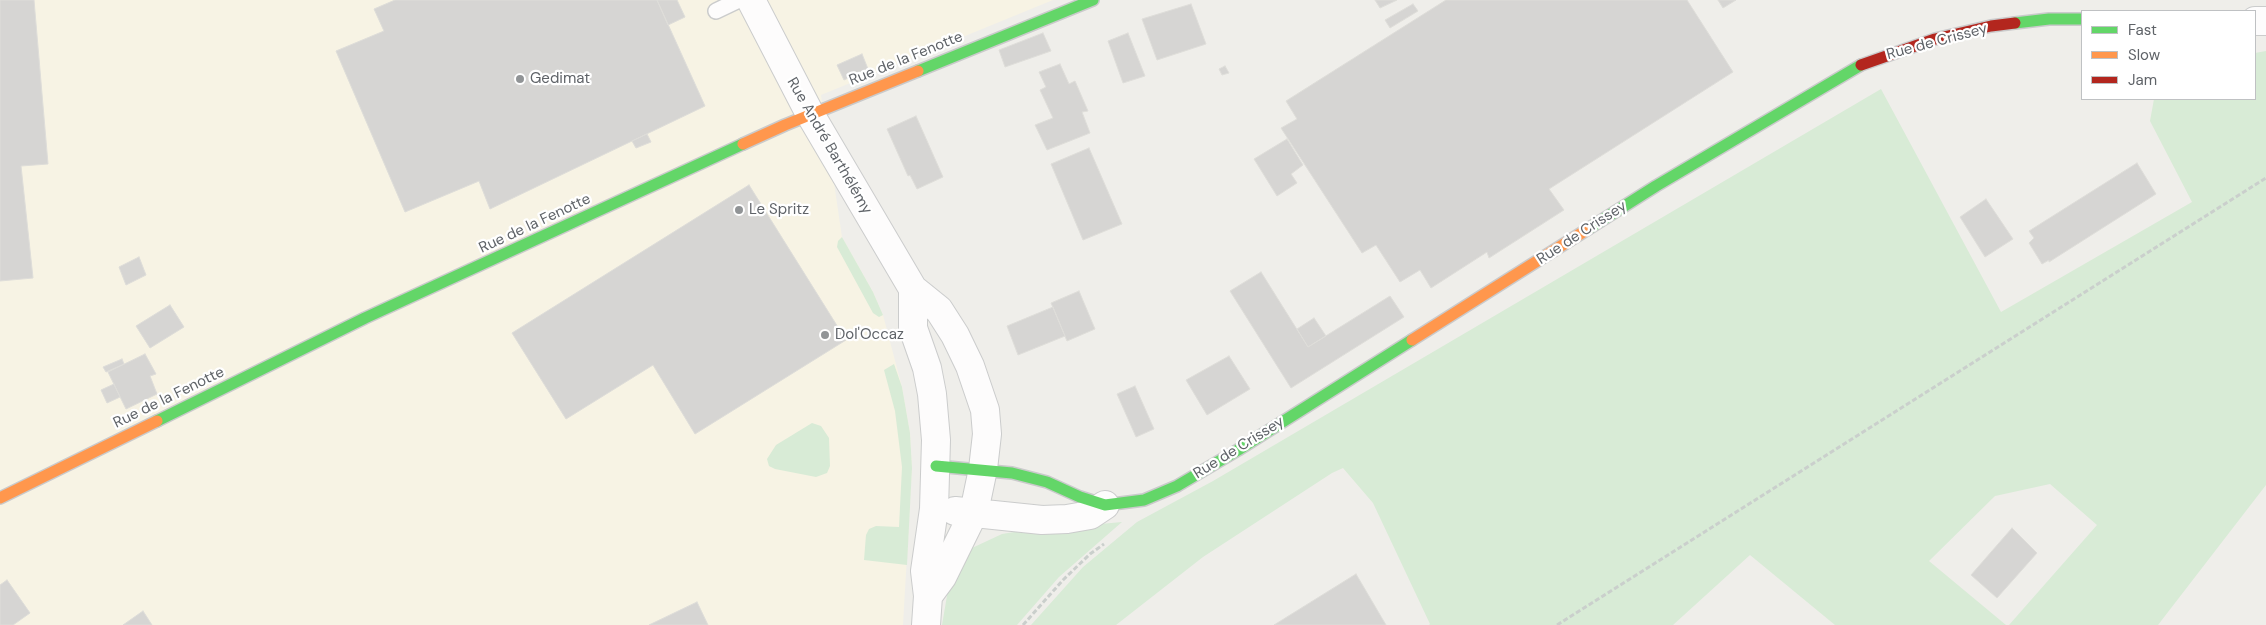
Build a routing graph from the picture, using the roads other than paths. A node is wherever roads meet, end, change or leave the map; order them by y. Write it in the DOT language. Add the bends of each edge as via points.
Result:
graph roads {
  1 [pos="739,0"];
  2 [pos="751,0"];
  3 [pos="1093,0"];
  4 [pos="716,11"];
  5 [pos="2081,19"];
  6 [pos="810,114"];
  7 [pos="913,289"];
  8 [pos="936,466"];
  9 [pos="983,469"];
  10 [pos="0,498"];
  11 [pos="1105,505"];
  12 [pos="934,509"];
  13 [pos="974,512"];
  14 [pos="928,596"];
  15 [pos="926,625"];
  1 -- 4 [label="lane"];
  2 -- 6 [label="street, Rue André Barthélémy"];
  3 -- 6 [label="street, Rue de la Fenotte"];
  5 -- 11 [label="street, Rue de Crissey" via="1991,26 1935,39 1857,67 1656,186 1177,486 1144,500"];
  6 -- 7 [label="street, Rue André Barthélémy"];
  6 -- 10 [label="street, Rue de la Fenotte" via="365,318"];
  7 -- 8 [label="street" via="913,328 932,394"];
  7 -- 9 [label="street, Rue André Barthélémy" via="939,310 970,366 986,410"];
  8 -- 9 [label="street, Rue de Crissey"];
  8 -- 12 [label="street"];
  9 -- 11 [label="street, Rue de Crissey" via="1047,482"];
  9 -- 13 [label="street, Rue André Barthélémy"];
  11 -- 13 [label="street, Rue de Crissey" via="1090,515 1067,519 1042,520"];
  12 -- 13 [label="street, Rue de Crissey"];
  12 -- 14 [label="street" via="925,571"];
  13 -- 14 [label="street, Rue André Barthélémy" via="942,577"];
  14 -- 15 [label="street"];
}
